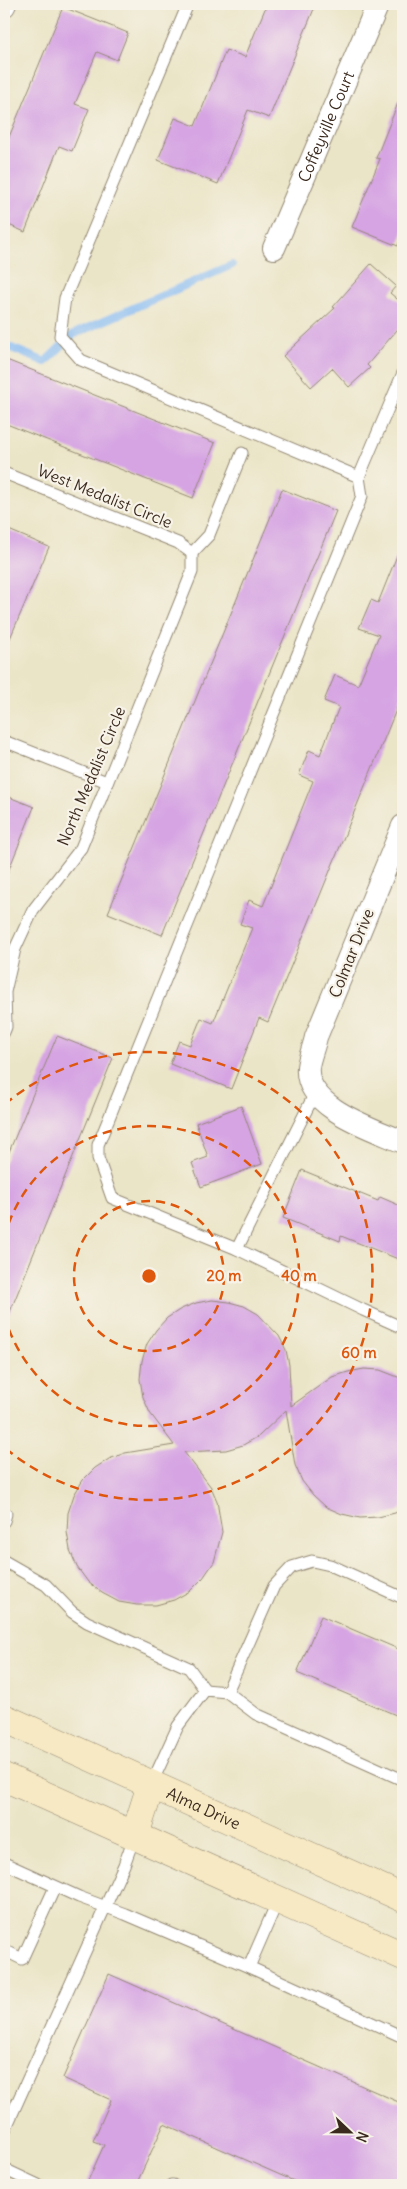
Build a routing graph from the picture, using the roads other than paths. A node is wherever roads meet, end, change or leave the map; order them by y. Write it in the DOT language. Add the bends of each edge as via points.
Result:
graph roads {
  1 [pos="188,4"];
  2 [pos="378,4"];
  3 [pos="274,248"];
  4 [pos="403,372"];
  5 [pos="242,453"];
  6 [pos="4,473"];
  7 [pos="359,477"];
  8 [pos="192,553"];
  9 [pos="4,741"];
  10 [pos="107,782"];
  11 [pos="403,826"];
  12 [pos="4,992"];
  13 [pos="4,1032"];
  14 [pos="313,1087"];
  15 [pos="403,1142"];
  16 [pos="237,1249"];
  17 [pos="403,1328"];
  18 [pos="4,1561"];
  19 [pos="403,1598"];
  20 [pos="205,1690"];
  21 [pos="227,1692"];
  22 [pos="4,1718"];
  23 [pos="4,1777"];
  24 [pos="403,1780"];
  25 [pos="151,1785"];
  26 [pos="135,1834"];
  27 [pos="4,1863"];
  28 [pos="55,1887"];
  29 [pos="403,1898"];
  30 [pos="279,1900"];
  31 [pos="105,1907"];
  32 [pos="4,1950"];
  33 [pos="403,1956"];
  34 [pos="249,1967"];
  35 [pos="403,2037"];
  36 [pos="4,2132"];
  37 [pos="4,2169"];
  38 [pos="38,2185"];
  1 -- 7 [label="lane" via="65,298 60,336 81,360"];
  2 -- 3 [label="street, Coffeyville Court"];
  4 -- 7 [label="lane"];
  5 -- 8 [label="lane" via="209,534"];
  6 -- 8 [label="lane, West Medalist Circle" via="178,543"];
  7 -- 16 [label="lane" via="362,496 98,1145 98,1158 112,1198"];
  8 -- 10 [label="lane, North Medalist Circle" via="192,572"];
  9 -- 10 [label="lane"];
  10 -- 12 [label="lane, North Medalist Circle" via="81,848 33,910 15,950"];
  11 -- 14 [label="street, Colmar Drive" via="316,1037 308,1068"];
  12 -- 13 [label="lane, North Medalist Circle"];
  14 -- 15 [label="street" via="324,1102 351,1119"];
  14 -- 16 [label="lane"];
  16 -- 17 [label="lane"];
  18 -- 20 [label="lane" via="46,1585 72,1612 87,1622 189,1668"];
  19 -- 21 [label="lane" via="330,1565 312,1561 292,1567 274,1586"];
  20 -- 21 [label="lane"];
  20 -- 25 [label="lane" via="178,1726"];
  21 -- 24 [label="lane" via="256,1714"];
  22 -- 25 [label="main road, Alma Drive"];
  23 -- 26 [label="main road"];
  25 -- 26 [label="main road"];
  25 -- 29 [label="main road, Alma Drive"];
  26 -- 30 [label="main road"];
  26 -- 31 [label="lane"];
  27 -- 28 [label="lane"];
  28 -- 31 [label="lane"];
  28 -- 32 [label="lane" via="22,1959"];
  30 -- 33 [label="main road"];
  30 -- 34 [label="lane"];
  31 -- 34 [label="lane"];
  31 -- 36 [label="lane"];
  34 -- 35 [label="lane"];
  37 -- 38 [label="lane"];
}
